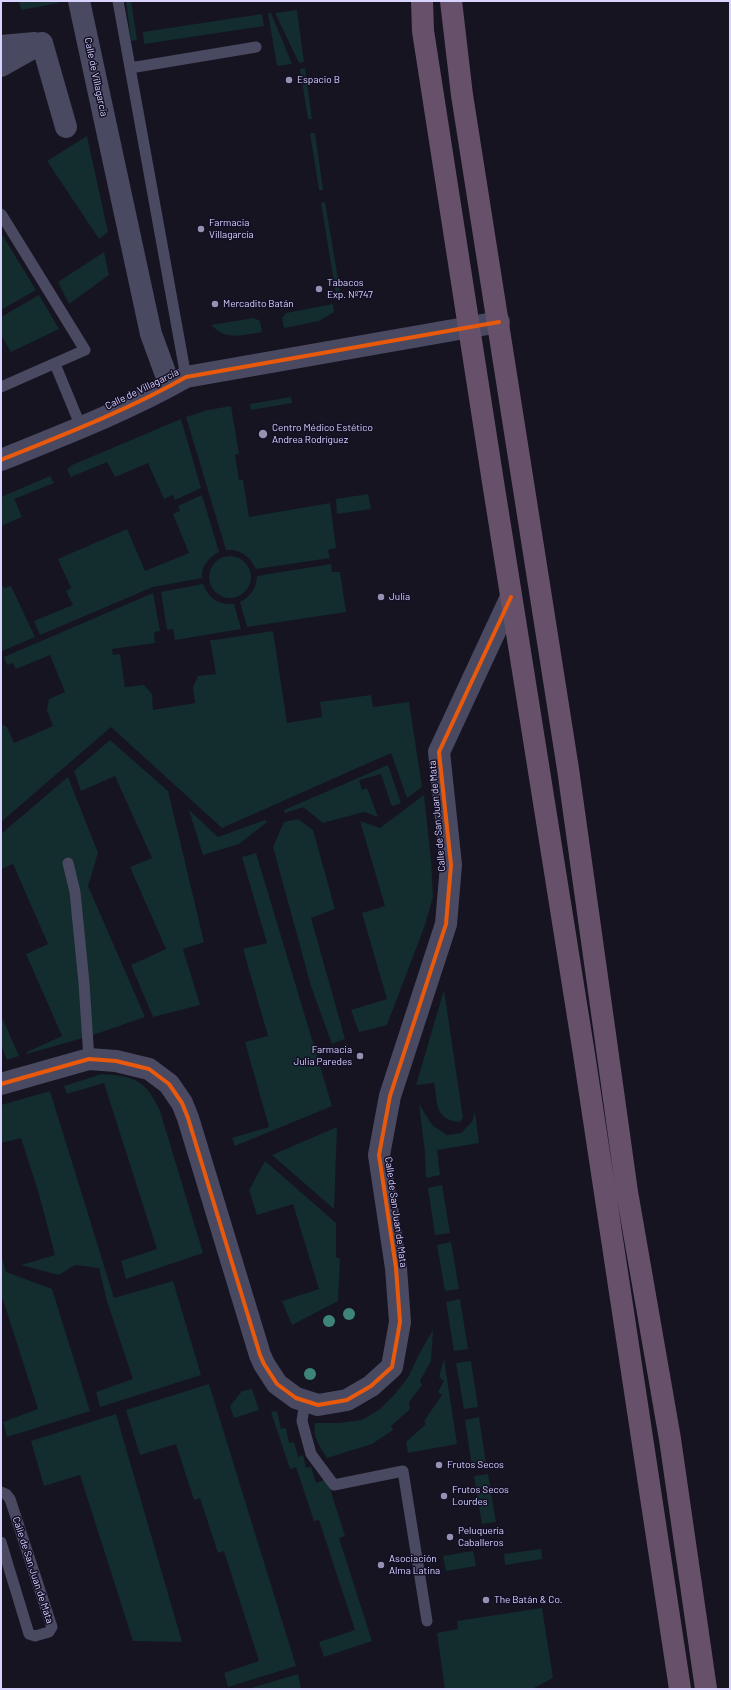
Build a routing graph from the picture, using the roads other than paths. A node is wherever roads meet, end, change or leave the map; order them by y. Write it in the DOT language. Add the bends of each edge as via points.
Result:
graph roads {
  1 [pos="79,1"];
  2 [pos="118,1"];
  3 [pos="422,1"];
  4 [pos="450,1"];
  5 [pos="42,43"];
  6 [pos="1,46"];
  7 [pos="256,46"];
  8 [pos="1,66"];
  9 [pos="130,68"];
  10 [pos="66,127"];
  11 [pos="1,214"];
  12 [pos="499,322"];
  13 [pos="470,327"];
  14 [pos="55,364"];
  15 [pos="178,381"];
  16 [pos="1,387"];
  17 [pos="81,428"];
  18 [pos="1,460"];
  19 [pos="511,597"];
  20 [pos="68,863"];
  21 [pos="89,1059"];
  22 [pos="2,1079"];
  23 [pos="305,1401"];
  24 [pos="1,1492"];
  25 [pos="1,1542"];
  26 [pos="427,1621"];
  27 [pos="680,1689"];
  28 [pos="706,1689"];
  1 -- 15 [label="street, Calle de Villagarcía" via="151,334"];
  2 -- 9 [label="lane"];
  3 -- 13 [label="highway" via="423,31"];
  4 -- 12 [label="highway" via="462,94"];
  5 -- 6 [label="street"];
  5 -- 8 [label="street"];
  5 -- 10 [label="street"];
  7 -- 9 [label="lane"];
  9 -- 15 [label="lane"];
  11 -- 14 [label="lane" via="84,350"];
  12 -- 13 [label="street, Calle de Villagarcía"];
  12 -- 28 [label="highway" via="568,769 627,1192 670,1439"];
  13 -- 15 [label="street, Calle de Villagarcía"];
  13 -- 19 [label="highway"];
  14 -- 16 [label="lane"];
  14 -- 17 [label="lane"];
  15 -- 17 [label="street, Calle de Villagarcía"];
  17 -- 18 [label="street, Calle de Villagarcía"];
  19 -- 23 [label="street, Calle de San Juan de Mata" via="439,752 451,865 446,924 390,1096 379,1155 396,1268 400,1322 392,1367 372,1386 347,1400 318,1405"];
  19 -- 27 [label="highway" via="582,1038"];
  20 -- 21 [label="lane" via="75,892"];
  21 -- 22 [label="street, Calle de San Juan de Mata"];
  21 -- 23 [label="street, Calle de San Juan de Mata" via="116,1061 149,1069 169,1084 182,1103 264,1364 276,1384"];
  23 -- 26 [label="lane" via="302,1421 312,1454 334,1485 403,1471"];
  24 -- 25 [label="lane, Calle de San Juan de Mata" via="10,1499 52,1627 49,1632 35,1636 29,1634"];
}
